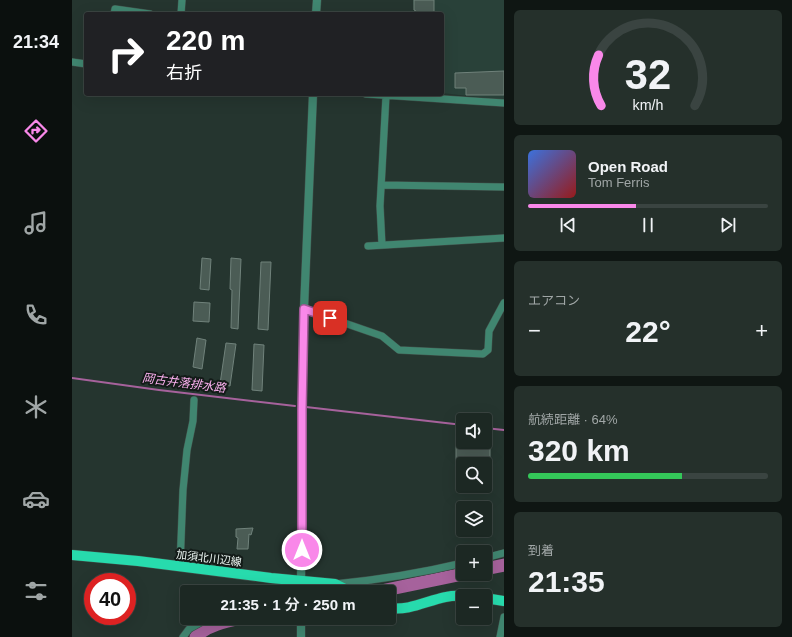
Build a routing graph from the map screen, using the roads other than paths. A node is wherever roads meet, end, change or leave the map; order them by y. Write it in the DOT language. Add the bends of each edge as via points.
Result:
graph roads {
  1 [pos="182,0"];
  2 [pos="317,0"];
  3 [pos="114,12"];
  4 [pos="136,12"];
  5 [pos="181,12"];
  6 [pos="316,12"];
  7 [pos="72,62"];
  8 [pos="84,64"];
  9 [pos="313,96"];
  10 [pos="386,96"];
  11 [pos="504,103"];
  12 [pos="382,185"];
  13 [pos="504,187"];
  14 [pos="504,238"];
  15 [pos="382,245"];
  16 [pos="368,246"];
  17 [pos="504,303"];
  18 [pos="304,309"];
  19 [pos="194,400"];
  20 [pos="504,553"];
  21 [pos="72,555"];
  22 [pos="492,556"];
  23 [pos="456,565"];
  24 [pos="180,566"];
  25 [pos="280,585"];
  26 [pos="301,585"];
  27 [pos="352,585"];
  28 [pos="456,596"];
  29 [pos="492,599"];
  30 [pos="504,600"];
  31 [pos="396,608"];
  32 [pos="504,617"];
  33 [pos="197,625"];
  34 [pos="301,625"];
  35 [pos="183,637"];
  36 [pos="301,637"];
  37 [pos="500,637"];
  1 -- 5 [label="street"];
  2 -- 6 [label="street"];
  3 -- 4 [label="street" via="115,9"];
  7 -- 8 [label="street"];
  9 -- 18 [label="street"];
  10 -- 11 [label="street"];
  10 -- 12 [label="street"];
  12 -- 13 [label="street"];
  12 -- 15 [label="street"];
  14 -- 15 [label="street"];
  15 -- 16 [label="street"];
  17 -- 18 [label="street" via="489,331 488,350 483,354 399,350 382,336"];
  18 -- 26 [label="street"];
  19 -- 24 [label="street" via="183,490"];
  20 -- 22 [label="street"];
  21 -- 24 [label="main road, 加須北川辺線"];
  23 -- 27 [label="street" via="367,580"];
  24 -- 25 [label="main road, 加須北川辺線"];
  28 -- 31 [label="main road" via="406,609"];
  29 -- 30 [label="main road"];
  32 -- 37 [label="street"];
  33 -- 35 [label="street"];
  34 -- 36 [label="street"];
}
